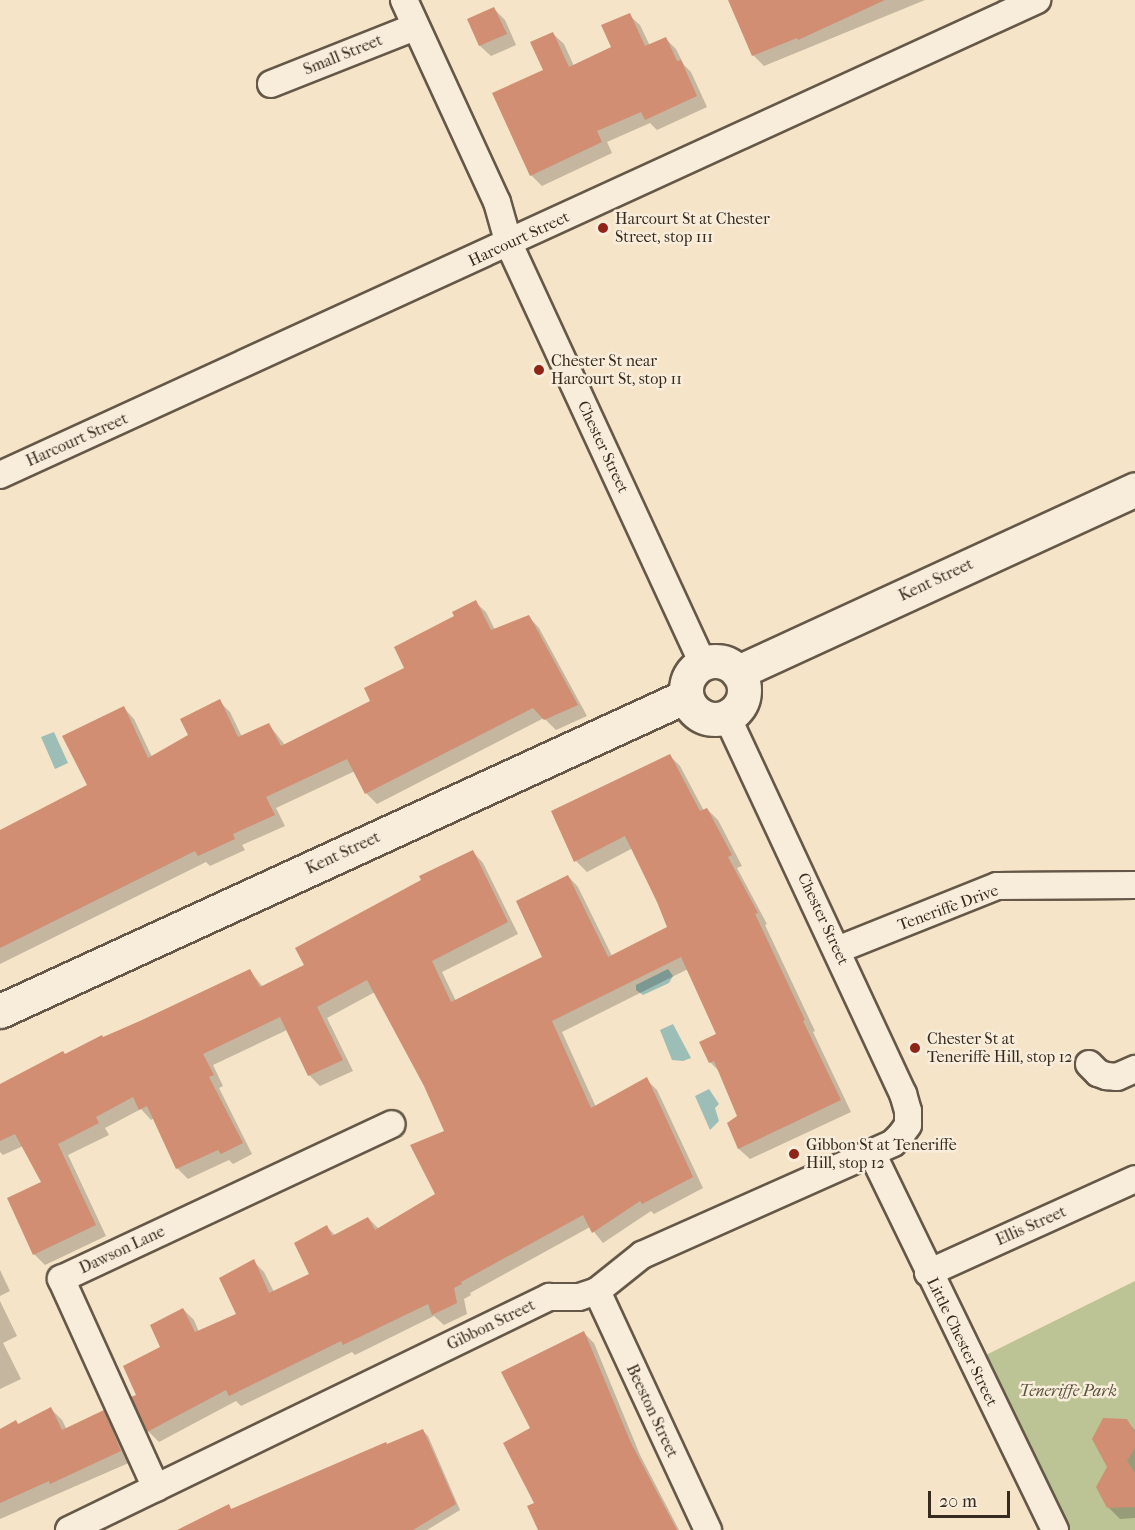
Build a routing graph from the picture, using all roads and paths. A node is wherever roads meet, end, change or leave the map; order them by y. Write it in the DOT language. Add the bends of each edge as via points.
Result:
graph roads {
  1 [pos="404,0"];
  2 [pos="1037,0"];
  3 [pos="416,27"];
  4 [pos="271,84"];
  5 [pos="509,244"];
  6 [pos="0,475"];
  7 [pos="1135,489"];
  8 [pos="704,663"];
  9 [pos="738,672"];
  10 [pos="686,696"];
  11 [pos="727,716"];
  12 [pos="1135,885"];
  13 [pos="837,950"];
  14 [pos="0,1011"];
  15 [pos="1089,1064"];
  16 [pos="1135,1069"];
  17 [pos="392,1124"];
  18 [pos="908,1125"];
  19 [pos="872,1153"];
  20 [pos="1135,1179"];
  21 [pos="928,1273"];
  22 [pos="597,1292"];
  23 [pos="156,1488"];
  24 [pos="69,1530"];
  25 [pos="708,1530"];
  26 [pos="1055,1530"];
  1 -- 3 [label="street, Chester Street"];
  2 -- 5 [label="street, Harcourt Street"];
  3 -- 4 [label="street, Small Street"];
  3 -- 5 [label="street, Chester Street" via="497,202"];
  5 -- 6 [label="street, Harcourt Street"];
  5 -- 8 [label="street, Chester Street"];
  7 -- 9 [label="street, Kent Street"];
  8 -- 9 [label="street" via="722,662"];
  8 -- 10 [label="street" via="689,676"];
  9 -- 11 [label="street" via="743,698"];
  10 -- 11 [label="street" via="702,717"];
  10 -- 14 [label="street, Kent Street"];
  11 -- 13 [label="street, Chester Street"];
  12 -- 13 [label="street, Teneriffe Drive" via="997,886"];
  13 -- 18 [label="street, Chester Street" via="903,1094"];
  15 -- 16 [label="street" via="1106,1076 1117,1077"];
  17 -- 23 [label="street, Dawson Lane" via="61,1279"];
  18 -- 19 [label="street, Gibbon Street" via="893,1143"];
  19 -- 21 [label="street, Little Chester Street"];
  19 -- 22 [label="street, Gibbon Street" via="642,1255"];
  20 -- 21 [label="street, Ellis Street"];
  21 -- 26 [label="street, Little Chester Street"];
  22 -- 23 [label="street, Gibbon Street" via="579,1297 549,1297"];
  22 -- 25 [label="street, Beeston Street"];
  23 -- 24 [label="street, Gibbon Street"];
}
